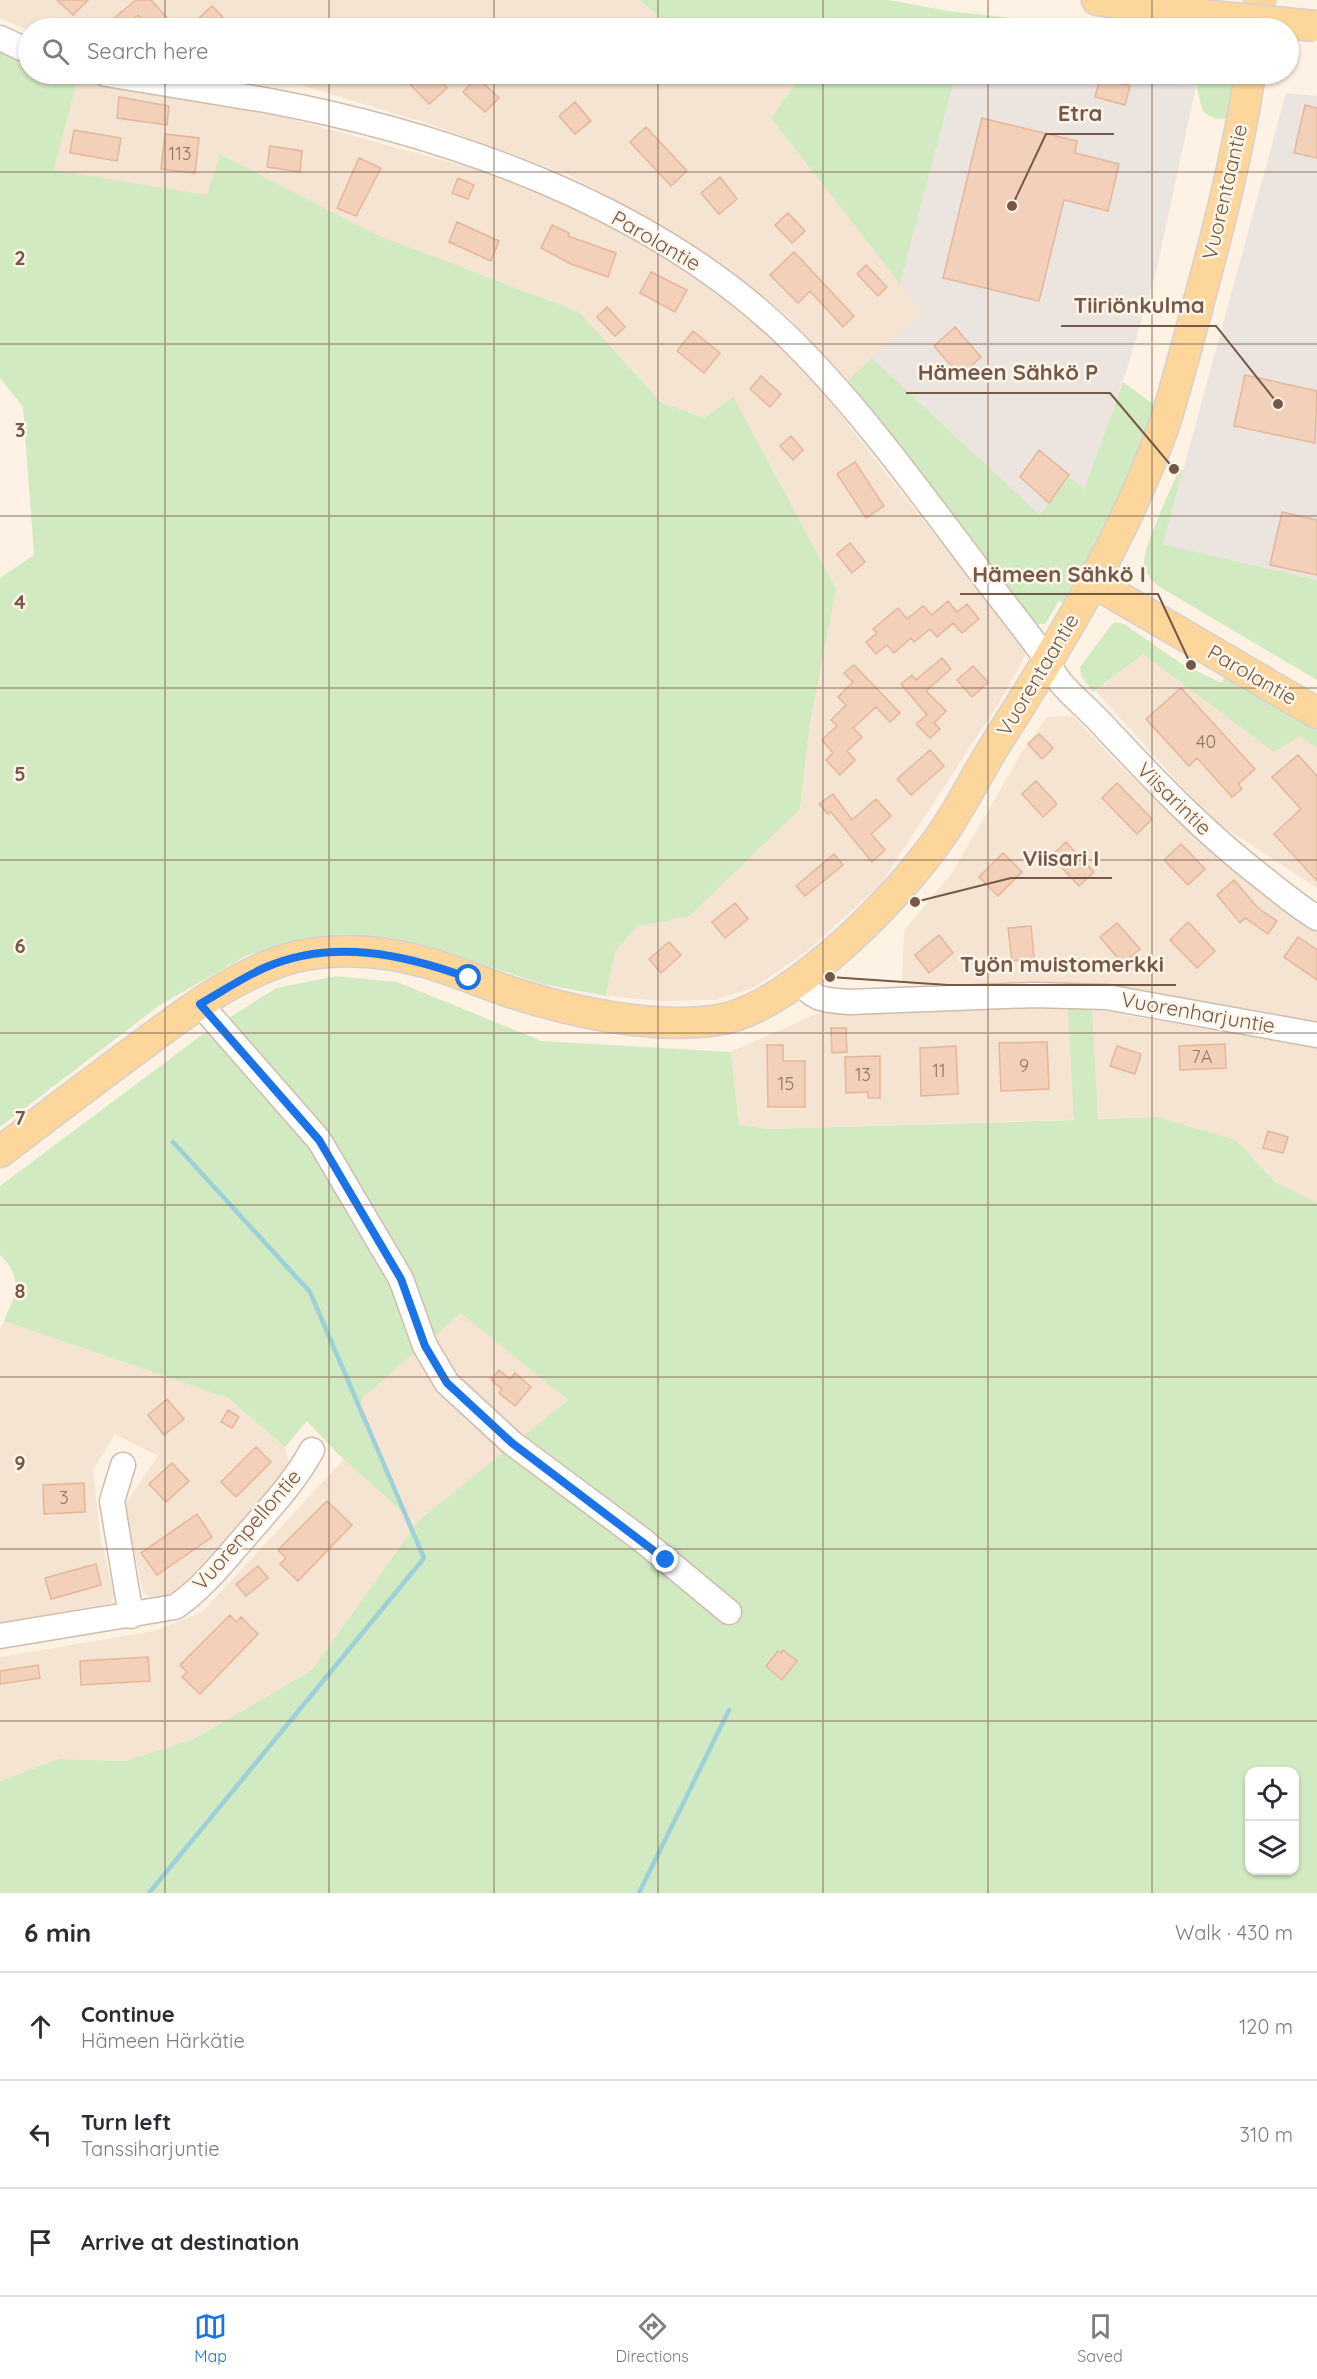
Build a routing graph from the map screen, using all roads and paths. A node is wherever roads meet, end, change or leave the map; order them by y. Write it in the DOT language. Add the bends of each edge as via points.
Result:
graph roads {
  1 [pos="1097,0"];
  2 [pos="1233,18"];
  3 [pos="1299,24"];
  4 [pos="1316,26"];
  5 [pos="0,38"];
  6 [pos="18,46"];
  7 [pos="166,84"];
  8 [pos="1248,84"];
  9 [pos="1093,582"];
  10 [pos="1047,662"];
  11 [pos="1317,713"];
  12 [pos="1317,918"];
  13 [pos="798,979"];
  14 [pos="200,1004"];
  15 [pos="1317,1035"];
  16 [pos="0,1152"];
  17 [pos="312,1450"];
  18 [pos="123,1465"];
  19 [pos="729,1612"];
  20 [pos="131,1616"];
  21 [pos="0,1636"];
  1 -- 2 [label="main road, bridge"];
  3 -- 4 [label="main road, bridge"];
  5 -- 6 [label="street"];
  7 -- 10 [label="street, Parolantie" via="267,101 406,134 476,157 563,191 664,243 712,274 748,302 821,371 864,421"];
  8 -- 9 [label="main road, Vuorentaantie" via="1220,223 1163,426 1138,492"];
  9 -- 10 [label="main road, Vuorentaantie"];
  9 -- 11 [label="main road, Parolantie"];
  10 -- 12 [label="street, Viisarintie" via="1061,683 1199,825"];
  10 -- 13 [label="main road, Vuorentaantie" via="930,851 882,908"];
  13 -- 14 [label="main road, Vuorentaantie" via="763,1004 723,1019 653,1021 550,1004 427,962 358,951 325,952 265,968"];
  13 -- 15 [label="street, Vuorenharjuntie" via="807,992 819,999 849,1002 1023,995 1106,997"];
  14 -- 16 [label="main road, Vuorentaantie"];
  14 -- 19 [label="street" via="319,1140 401,1279 425,1346 447,1383 512,1443"];
  17 -- 20 [label="street, Vuorenpellontie" via="300,1473 191,1596 175,1607"];
  18 -- 20 [label="street" via="112,1500"];
  20 -- 21 [label="street, Vuorenpellontie"];
}
